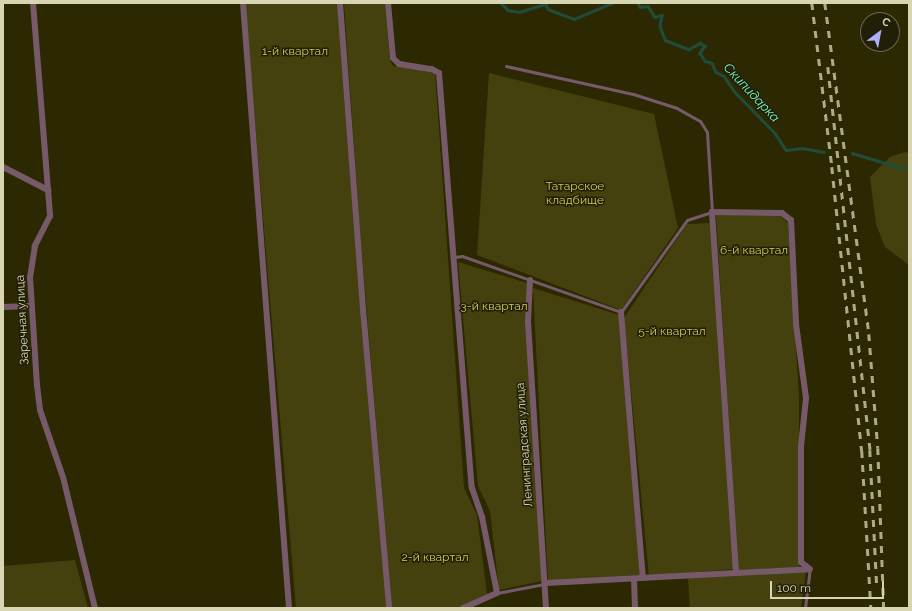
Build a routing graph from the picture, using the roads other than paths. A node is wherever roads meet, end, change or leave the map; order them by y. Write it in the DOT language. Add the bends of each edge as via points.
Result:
graph roads {
  1 [pos="33,3"];
  2 [pos="243,3"];
  3 [pos="340,3"];
  4 [pos="388,3"];
  5 [pos="506,66"];
  6 [pos="3,167"];
  7 [pos="48,190"];
  8 [pos="712,212"];
  9 [pos="455,257"];
  10 [pos="530,280"];
  11 [pos="32,306"];
  12 [pos="3,308"];
  13 [pos="621,312"];
  14 [pos="810,569"];
  15 [pos="736,573"];
  16 [pos="643,578"];
  17 [pos="634,579"];
  18 [pos="546,583"];
  19 [pos="497,593"];
  20 [pos="96,608"];
  21 [pos="289,608"];
  22 [pos="389,608"];
  23 [pos="463,608"];
  24 [pos="546,608"];
  25 [pos="636,608"];
  26 [pos="805,608"];
  1 -- 7 [label="street, Заречная улица"];
  2 -- 21 [label="street"];
  3 -- 22 [label="street"];
  4 -- 9 [label="street" via="393,58 399,64 432,69 439,73"];
  5 -- 8 [label="lane" via="633,94 677,108 700,121 707,132"];
  6 -- 7 [label="street"];
  7 -- 11 [label="street, Заречная улица" via="50,216 35,246 30,277"];
  8 -- 13 [label="lane" via="687,220"];
  8 -- 14 [label="street" via="782,213 791,220 796,324 806,398 801,446 801,562"];
  8 -- 15 [label="street"];
  9 -- 10 [label="lane" via="462,256"];
  9 -- 19 [label="street" via="472,488 482,517"];
  10 -- 13 [label="lane"];
  10 -- 18 [label="street, Ленинградская улица" via="528,322"];
  11 -- 12 [label="street"];
  11 -- 20 [label="street, Заречная улица" via="40,410 63,477"];
  13 -- 16 [label="street"];
  14 -- 15 [label="street"];
  14 -- 26 [label="lane"];
  15 -- 16 [label="street"];
  16 -- 17 [label="street"];
  17 -- 18 [label="street"];
  17 -- 25 [label="street"];
  18 -- 19 [label="lane"];
  18 -- 24 [label="street, Ленинградская улица"];
  19 -- 23 [label="street"];
}
